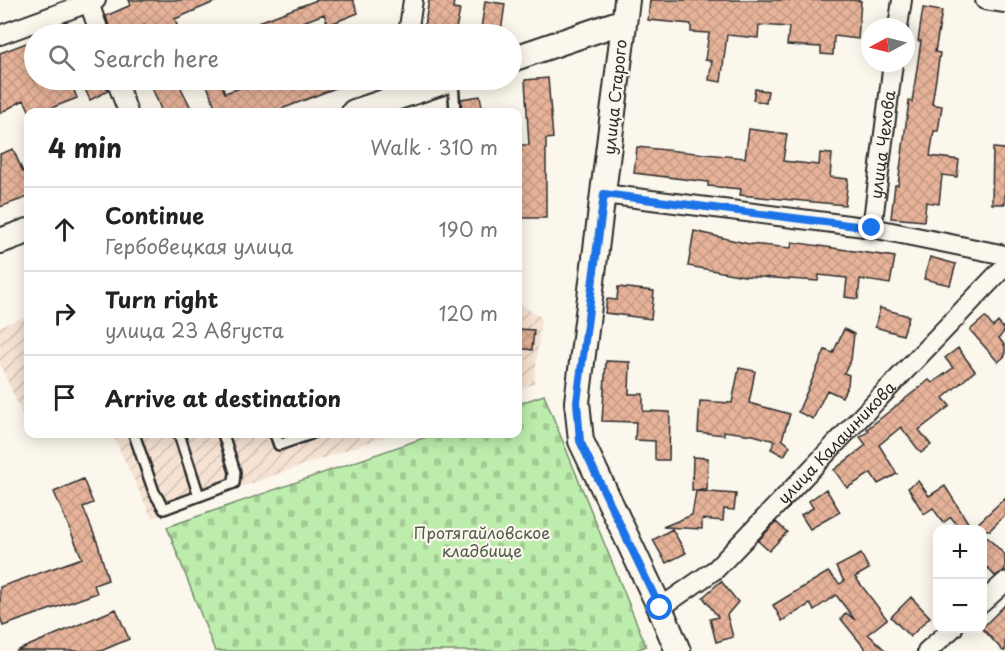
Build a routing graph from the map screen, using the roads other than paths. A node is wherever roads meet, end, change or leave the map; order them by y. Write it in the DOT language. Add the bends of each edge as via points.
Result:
graph roads {
  1 [pos="414,0"];
  2 [pos="902,0"];
  3 [pos="985,0"];
  4 [pos="91,1"];
  5 [pos="1005,3"];
  6 [pos="625,10"];
  7 [pos="899,18"];
  8 [pos="29,24"];
  9 [pos="97,24"];
  10 [pos="410,24"];
  11 [pos="24,26"];
  12 [pos="0,35"];
  13 [pos="522,55"];
  14 [pos="892,72"];
  15 [pos="120,90"];
  16 [pos="395,90"];
  17 [pos="452,90"];
  18 [pos="126,108"];
  19 [pos="362,108"];
  20 [pos="454,108"];
  21 [pos="604,194"];
  22 [pos="872,228"];
  23 [pos="24,232"];
  24 [pos="0,241"];
  25 [pos="1005,255"];
  26 [pos="1005,266"];
  27 [pos="135,438"];
  28 [pos="180,438"];
  29 [pos="224,438"];
  30 [pos="276,438"];
  31 [pos="299,438"];
  32 [pos="199,496"];
  33 [pos="1005,582"];
  34 [pos="987,598"];
  35 [pos="660,608"];
  36 [pos="947,633"];
  37 [pos="678,651"];
  38 [pos="927,651"];
  1 -- 10 [label="street"];
  2 -- 7 [label="street"];
  3 -- 5 [label="street"];
  4 -- 8 [label="street"];
  4 -- 9 [label="street"];
  6 -- 13 [label="street"];
  6 -- 21 [label="street, улица Старого"];
  11 -- 12 [label="street"];
  14 -- 22 [label="street, улица Чехова"];
  15 -- 18 [label="street"];
  16 -- 19 [label="street"];
  17 -- 20 [label="lane"];
  21 -- 22 [label="street"];
  21 -- 35 [label="street, улица Старого" via="577,402 580,441"];
  22 -- 25 [label="street"];
  23 -- 24 [label="street"];
  26 -- 35 [label="street, улица Калашникова" via="716,569"];
  27 -- 32 [label="lane" via="164,509"];
  28 -- 32 [label="lane"];
  29 -- 32 [label="lane" via="235,472 234,483"];
  30 -- 31 [label="lane" via="279,445"];
  33 -- 34 [label="street"];
  35 -- 37 [label="street, улица Старого"];
  36 -- 38 [label="street"];
}
